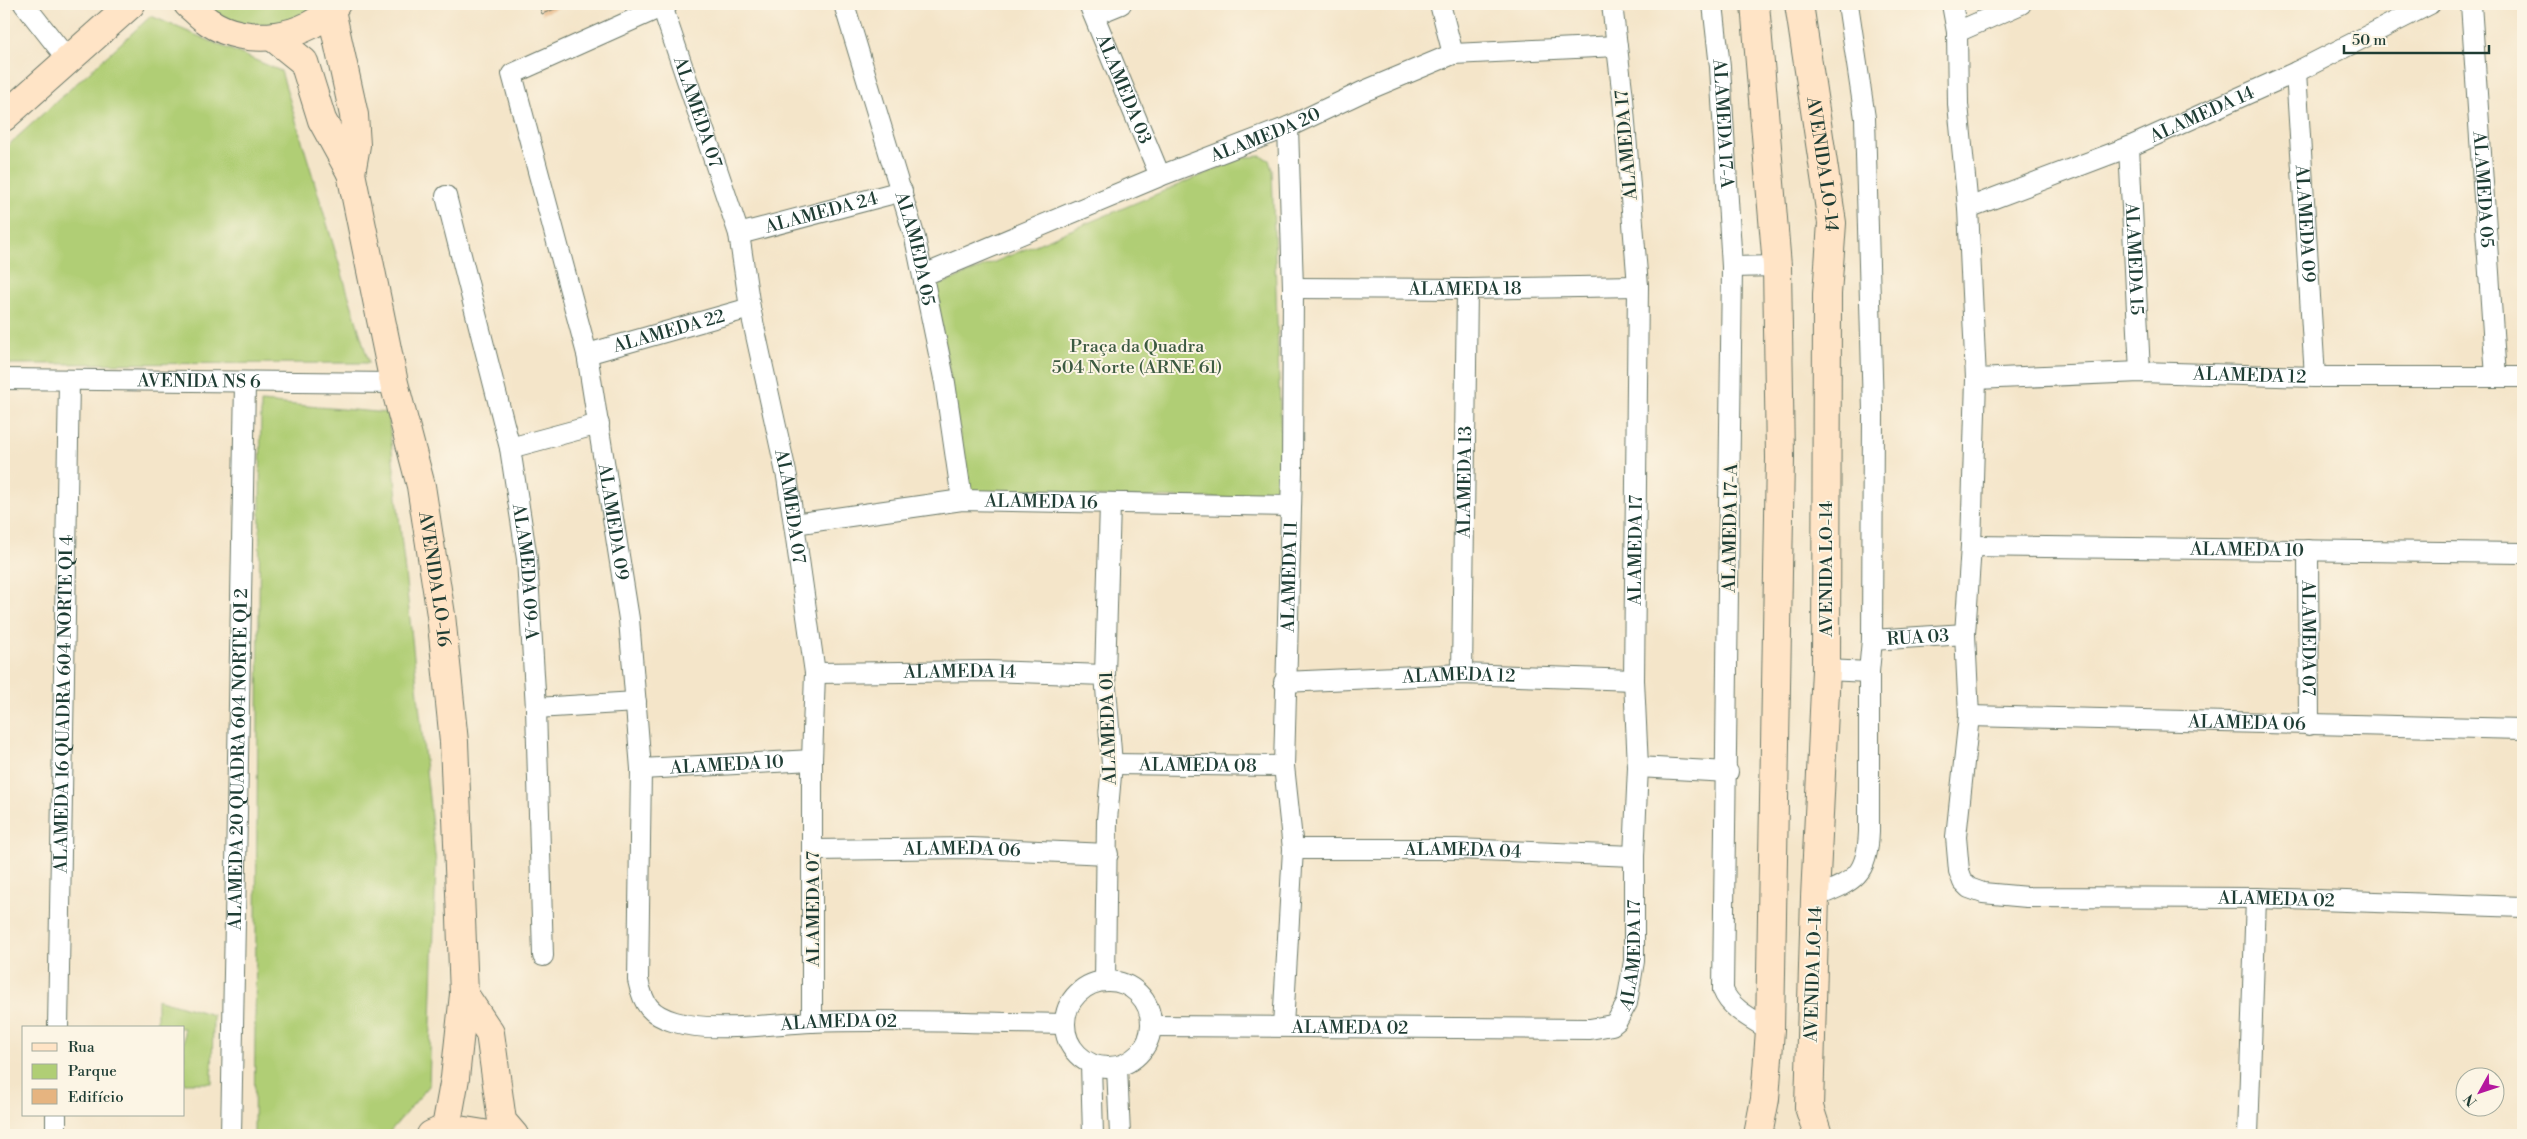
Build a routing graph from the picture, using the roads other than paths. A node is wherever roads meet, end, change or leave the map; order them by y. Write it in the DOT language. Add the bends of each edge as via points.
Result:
graph roads {
  1 [pos="24,4"];
  2 [pos="131,4"];
  3 [pos="188,4"];
  4 [pos="844,4"];
  5 [pos="1121,4"];
  6 [pos="1440,4"];
  7 [pos="1612,4"];
  8 [pos="1713,4"];
  9 [pos="1755,4"];
  10 [pos="1799,4"];
  11 [pos="1848,4"];
  12 [pos="1952,4"];
  13 [pos="2021,4"];
  14 [pos="2430,4"];
  15 [pos="2471,4"];
  16 [pos="665,5"];
  17 [pos="333,7"];
  18 [pos="1092,9"];
  19 [pos="1958,32"];
  20 [pos="273,37"];
  21 [pos="1617,46"];
  22 [pos="1453,54"];
  23 [pos="68,60"];
  24 [pos="2296,72"];
  25 [pos="4,116"];
  26 [pos="1288,127"];
  27 [pos="2129,146"];
  28 [pos="351,173"];
  29 [pos="1160,176"];
  30 [pos="902,191"];
  31 [pos="446,196"];
  32 [pos="1968,208"];
  33 [pos="739,234"];
  34 [pos="1777,266"];
  35 [pos="1732,267"];
  36 [pos="924,275"];
  37 [pos="1638,286"];
  38 [pos="1293,288"];
  39 [pos="1467,289"];
  40 [pos="750,308"];
  41 [pos="587,354"];
  42 [pos="2140,372"];
  43 [pos="2315,377"];
  44 [pos="2496,377"];
  45 [pos="2523,377"];
  46 [pos="4,379"];
  47 [pos="1976,379"];
  48 [pos="69,381"];
  49 [pos="245,383"];
  50 [pos="394,383"];
  51 [pos="599,424"];
  52 [pos="510,448"];
  53 [pos="962,500"];
  54 [pos="1110,504"];
  55 [pos="1289,506"];
  56 [pos="794,524"];
  57 [pos="1971,546"];
  58 [pos="2308,550"];
  59 [pos="2523,553"];
  60 [pos="1965,634"];
  61 [pos="1872,640"];
  62 [pos="1826,670"];
  63 [pos="1869,672"];
  64 [pos="815,673"];
  65 [pos="1462,674"];
  66 [pos="1105,675"];
  67 [pos="1634,680"];
  68 [pos="1284,682"];
  69 [pos="636,702"];
  70 [pos="536,708"];
  71 [pos="1970,716"];
  72 [pos="2309,725"];
  73 [pos="2523,729"];
  74 [pos="812,760"];
  75 [pos="1112,764"];
  76 [pos="1284,766"];
  77 [pos="1638,767"];
  78 [pos="641,769"];
  79 [pos="1728,772"];
  80 [pos="1293,849"];
  81 [pos="814,850"];
  82 [pos="1108,854"];
  83 [pos="1634,856"];
  84 [pos="1816,897"];
  85 [pos="2256,898"];
  86 [pos="2523,906"];
  87 [pos="543,956"];
  88 [pos="638,980"];
  89 [pos="1105,981"];
  90 [pos="464,994"];
  91 [pos="812,1022"];
  92 [pos="1064,1024"];
  93 [pos="58,1026"];
  94 [pos="1152,1026"];
  95 [pos="1283,1026"];
  96 [pos="1547,1030"];
  97 [pos="1770,1030"];
  98 [pos="1091,1064"];
  99 [pos="1118,1067"];
  100 [pos="56,1116"];
  101 [pos="438,1132"];
  102 [pos="56,1135"];
  103 [pos="231,1135"];
  104 [pos="490,1135"];
  105 [pos="514,1135"];
  106 [pos="1093,1135"];
  107 [pos="1120,1135"];
  108 [pos="1758,1135"];
  109 [pos="1818,1135"];
  110 [pos="2248,1135"];
  1 -- 23 [label="street"];
  2 -- 23 [label="street"];
  3 -- 20 [label="street, AVENIDA LO-16" via="209,22 240,36"];
  4 -- 30 [label="street, ALAMEDA 05"];
  5 -- 18 [label="street"];
  6 -- 22 [label="street"];
  7 -- 21 [label="street, ALAMEDA 17"];
  8 -- 35 [label="street, ALAMEDA 17-A"];
  9 -- 34 [label="street"];
  10 -- 62 [label="street, AVENIDA LO-14" via="1832,223 1827,294"];
  11 -- 61 [label="street" via="1865,118 1873,411"];
  12 -- 19 [label="street"];
  13 -- 19 [label="street"];
  14 -- 24 [label="street, ALAMEDA 14"];
  15 -- 44 [label="street, ALAMEDA 05"];
  16 -- 33 [label="street, ALAMEDA 07"];
  16 -- 41 [label="street, ALAMEDA 09" via="512,74"];
  17 -- 20 [label="street, AVENIDA LO-16" via="304,28"];
  17 -- 28 [label="street, AVENIDA LO-16" via="354,115 356,145"];
  18 -- 29 [label="street, ALAMEDA 03"];
  19 -- 32 [label="street" via="1958,104"];
  20 -- 28 [label="street, AVENIDA LO-16" via="304,62 322,120"];
  21 -- 22 [label="street, ALAMEDA 20"];
  21 -- 37 [label="street, ALAMEDA 17"];
  22 -- 26 [label="street, ALAMEDA 20"];
  23 -- 25 [label="street"];
  24 -- 27 [label="street, ALAMEDA 14"];
  24 -- 43 [label="street, ALAMEDA 09"];
  26 -- 29 [label="street, ALAMEDA 20"];
  26 -- 38 [label="street, ALAMEDA 11"];
  27 -- 32 [label="street, ALAMEDA 14"];
  27 -- 42 [label="street, ALAMEDA 15"];
  28 -- 50 [label="street, AVENIDA LO-16"];
  29 -- 36 [label="street, ALAMEDA 20"];
  30 -- 33 [label="street, ALAMEDA 24"];
  30 -- 36 [label="street, ALAMEDA 05"];
  31 -- 52 [label="street, ALAMEDA 09-A"];
  32 -- 47 [label="street"];
  33 -- 40 [label="street, ALAMEDA 07"];
  34 -- 35 [label="street"];
  34 -- 97 [label="street" via="1780,458"];
  35 -- 79 [label="street, ALAMEDA 17-A"];
  36 -- 53 [label="street, ALAMEDA 05" via="945,383"];
  37 -- 39 [label="street, ALAMEDA 18"];
  37 -- 67 [label="street, ALAMEDA 17"];
  38 -- 39 [label="street, ALAMEDA 18"];
  38 -- 55 [label="street, ALAMEDA 11"];
  39 -- 65 [label="street, ALAMEDA 13"];
  40 -- 41 [label="street, ALAMEDA 22"];
  40 -- 56 [label="street, ALAMEDA 07" via="787,477"];
  41 -- 51 [label="street, ALAMEDA 09"];
  42 -- 43 [label="street, ALAMEDA 12"];
  42 -- 47 [label="street, ALAMEDA 12"];
  43 -- 44 [label="street, ALAMEDA 12"];
  44 -- 45 [label="street, ALAMEDA 12"];
  46 -- 48 [label="street, AVENIDA NS 6"];
  47 -- 57 [label="street"];
  48 -- 49 [label="street, AVENIDA NS 6"];
  48 -- 93 [label="street, ALAMEDA 16 QUADRA 604 NORTE QI 4"];
  49 -- 50 [label="street, AVENIDA NS 6"];
  49 -- 103 [label="street, ALAMEDA 20 QUADRA 604 NORTE QI 2"];
  50 -- 90 [label="street, AVENIDA LO-16" via="422,486 442,616 454,742"];
  51 -- 52 [label="street"];
  51 -- 69 [label="street, ALAMEDA 09" via="629,619"];
  52 -- 70 [label="street, ALAMEDA 09-A" via="527,559"];
  53 -- 54 [label="street, ALAMEDA 16"];
  53 -- 56 [label="street, ALAMEDA 16"];
  54 -- 55 [label="street, ALAMEDA 16"];
  54 -- 66 [label="street, ALAMEDA 01"];
  55 -- 68 [label="street, ALAMEDA 11"];
  56 -- 64 [label="street, ALAMEDA 07"];
  57 -- 58 [label="street, ALAMEDA 10"];
  57 -- 60 [label="street"];
  58 -- 59 [label="street, ALAMEDA 10"];
  58 -- 72 [label="street, ALAMEDA 07"];
  60 -- 61 [label="street, RUA 03"];
  60 -- 71 [label="street"];
  61 -- 63 [label="street"];
  62 -- 63 [label="street"];
  62 -- 84 [label="street, AVENIDA LO-14"];
  63 -- 84 [label="street" via="1868,854 1862,870 1848,882"];
  64 -- 66 [label="street, ALAMEDA 14" via="988,671"];
  64 -- 74 [label="street, ALAMEDA 07"];
  65 -- 67 [label="street, ALAMEDA 12"];
  65 -- 68 [label="street, ALAMEDA 12"];
  66 -- 75 [label="street, ALAMEDA 01"];
  67 -- 77 [label="street, ALAMEDA 17"];
  68 -- 76 [label="street, ALAMEDA 11"];
  69 -- 70 [label="street"];
  69 -- 78 [label="street, ALAMEDA 09"];
  70 -- 87 [label="street, ALAMEDA 09-A"];
  71 -- 72 [label="street, ALAMEDA 06"];
  71 -- 85 [label="street, ALAMEDA 02" via="1956,837 1959,872 1962,882 1970,888 2028,897"];
  72 -- 73 [label="street, ALAMEDA 06"];
  74 -- 78 [label="street, ALAMEDA 10"];
  74 -- 81 [label="street, ALAMEDA 07"];
  75 -- 76 [label="street, ALAMEDA 08"];
  75 -- 82 [label="street, ALAMEDA 01" via="1107,820"];
  76 -- 80 [label="street, ALAMEDA 11"];
  77 -- 79 [label="street"];
  77 -- 83 [label="street, ALAMEDA 17"];
  78 -- 88 [label="street, ALAMEDA 09"];
  79 -- 97 [label="street, ALAMEDA 17-A" via="1723,990 1742,1012"];
  80 -- 83 [label="street, ALAMEDA 04" via="1456,849"];
  80 -- 95 [label="street, ALAMEDA 11"];
  81 -- 82 [label="street, ALAMEDA 06" via="971,848"];
  81 -- 91 [label="street, ALAMEDA 07"];
  82 -- 89 [label="street, ALAMEDA 01"];
  83 -- 96 [label="street, ALAMEDA 17" via="1634,961 1622,1014 1617,1021 1605,1026"];
  84 -- 109 [label="street, AVENIDA LO-14" via="1810,1107"];
  85 -- 86 [label="street, ALAMEDA 02"];
  85 -- 110 [label="street"];
  88 -- 91 [label="street, ALAMEDA 02" via="642,999 647,1005 660,1016 675,1022 727,1026"];
  89 -- 92 [label="street" via="1081,990 1072,999"];
  89 -- 94 [label="street" via="1119,982 1143,998 1150,1011"];
  90 -- 101 [label="street, AVENIDA LO-16" via="455,1078"];
  90 -- 105 [label="street" via="490,1033 502,1121"];
  91 -- 92 [label="street, ALAMEDA 02"];
  92 -- 98 [label="street" via="1072,1048"];
  94 -- 95 [label="street, ALAMEDA 02"];
  94 -- 99 [label="street" via="1142,1052 1131,1062"];
  95 -- 96 [label="street, ALAMEDA 02"];
  97 -- 108 [label="street" via="1765,1099"];
  98 -- 99 [label="street" via="1104,1068"];
  98 -- 106 [label="street"];
  99 -- 107 [label="street"];
  100 -- 102 [label="street"];
  101 -- 104 [label="street"];
}
